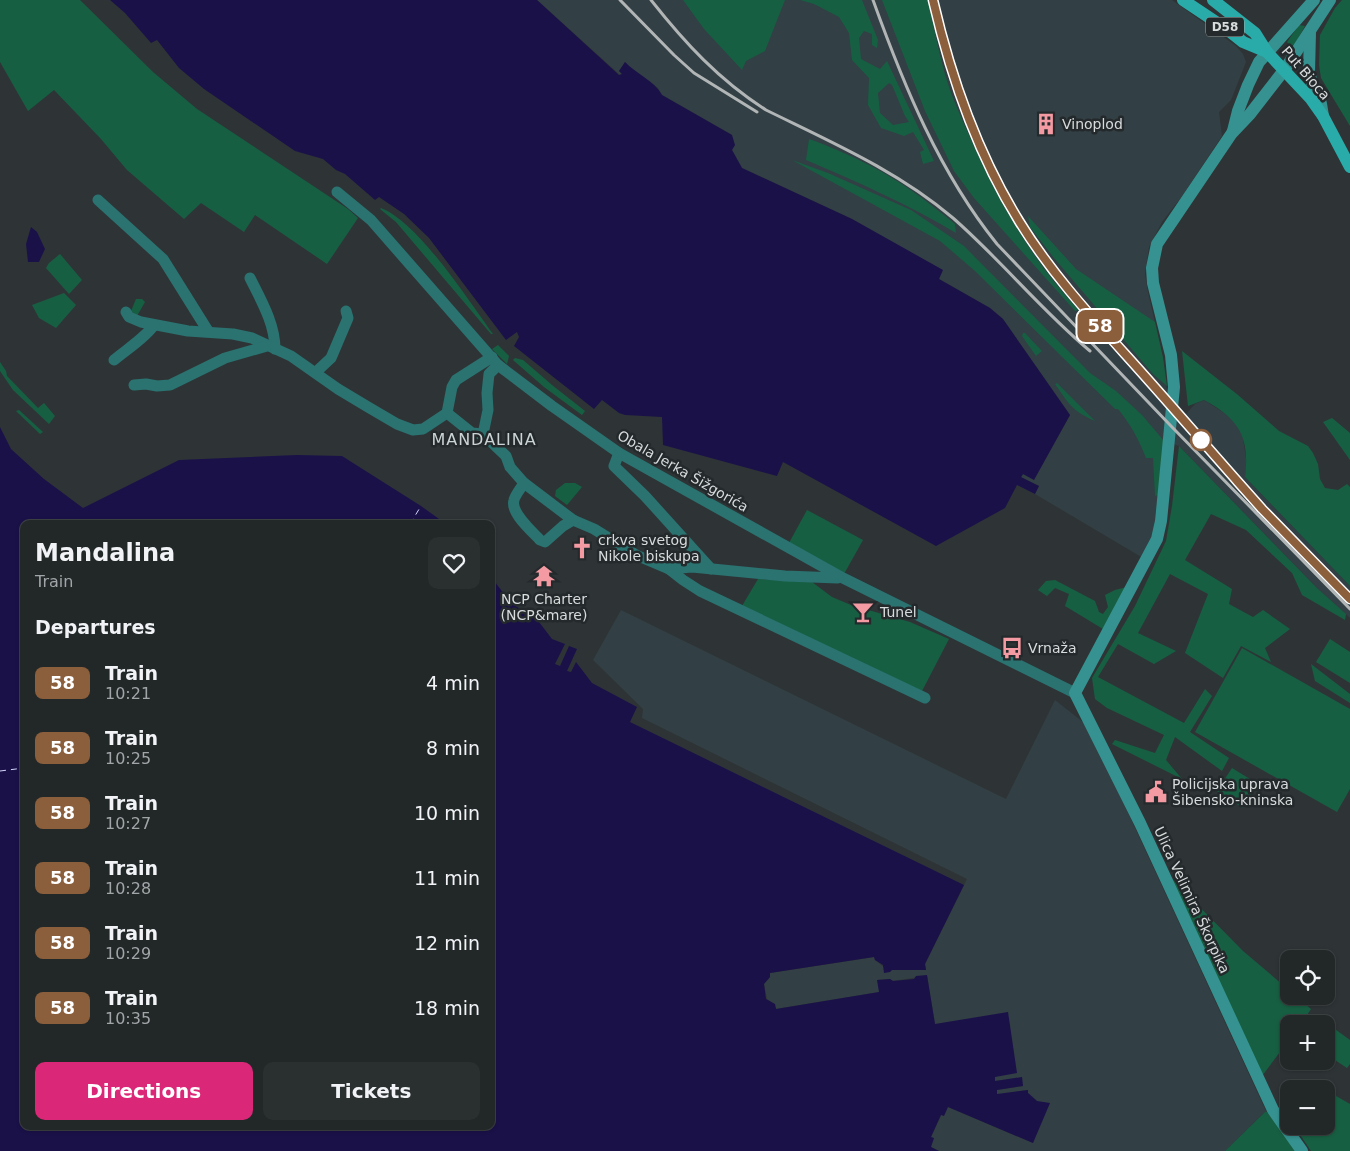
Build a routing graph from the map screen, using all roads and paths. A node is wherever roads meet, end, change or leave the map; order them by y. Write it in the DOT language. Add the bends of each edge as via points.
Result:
graph roads {
  1 [pos="1183,0"];
  2 [pos="1213,0"];
  3 [pos="1314,0"];
  4 [pos="1330,0"];
  5 [pos="1310,30"];
  6 [pos="1267,52"];
  7 [pos="1285,69"];
  8 [pos="1323,116"];
  9 [pos="1232,133"];
  10 [pos="1350,167"];
  11 [pos="337,192"];
  12 [pos="98,200"];
  13 [pos="250,278"];
  14 [pos="346,310"];
  15 [pos="126,312"];
  16 [pos="154,325"];
  17 [pos="208,331"];
  18 [pos="271,347"];
  19 [pos="114,360"];
  20 [pos="495,361"];
  21 [pos="316,372"];
  22 [pos="134,385"];
  23 [pos="447,413"];
  24 [pos="483,434"];
  25 [pos="619,453"];
  26 [pos="524,483"];
  27 [pos="573,520"];
  28 [pos="711,568"];
  29 [pos="669,569"];
  30 [pos="843,578"];
  31 [pos="1075,693"];
  32 [pos="925,698"];
  33 [pos="1302,1151"];
  1 -- 6 [label="main road, D58" via="1244,42"];
  2 -- 6 [label="main road, D58" via="1255,33"];
  3 -- 6 [label="street"];
  4 -- 5 [label="street"];
  5 -- 7 [label="street"];
  5 -- 8 [label="street" via="1309,72 1322,104"];
  6 -- 7 [label="main road, Put Bioca / D58"];
  6 -- 9 [label="street" via="1248,85"];
  7 -- 8 [label="main road, Put Bioca / D58"];
  7 -- 9 [label="street"];
  8 -- 10 [label="main road, Put Bioca / D58"];
  9 -- 31 [label="street" via="1163,234 1153,256 1153,283 1171,355 1174,387 1161,521 1157,539"];
  11 -- 20 [label="street, Obala Jerka Šižgorića" via="371,220"];
  12 -- 17 [label="street" via="163,259"];
  13 -- 18 [label="street" via="275,337"];
  14 -- 21 [label="street" via="348,318 331,358"];
  15 -- 16 [label="street" via="135,320"];
  16 -- 17 [label="street"];
  16 -- 19 [label="street" via="148,334"];
  17 -- 18 [label="street" via="252,338"];
  18 -- 21 [label="street"];
  18 -- 22 [label="street" via="225,358 170,385"];
  20 -- 23 [label="street" via="456,380"];
  20 -- 24 [label="street" via="489,374 488,410"];
  20 -- 25 [label="street, Obala Jerka Šižgorića"];
  21 -- 23 [label="street" via="368,408 414,430 422,429"];
  23 -- 24 [label="street" via="472,433"];
  24 -- 26 [label="street" via="506,456 510,468"];
  25 -- 28 [label="street" via="614,466"];
  25 -- 30 [label="street, Obala Jerka Šižgorića"];
  26 -- 27 [label="street"];
  26 -- 27 [label="street" via="514,500 514,508 540,540 545,542"];
  27 -- 29 [label="street" via="636,555"];
  28 -- 29 [label="street"];
  28 -- 30 [label="street"];
  29 -- 32 [label="street" via="700,591"];
  30 -- 31 [label="street, Obala Jerka Šižgorića"];
  31 -- 33 [label="street, Ulica Velimira Škorpika" via="1140,823 1273,1110"];
}
